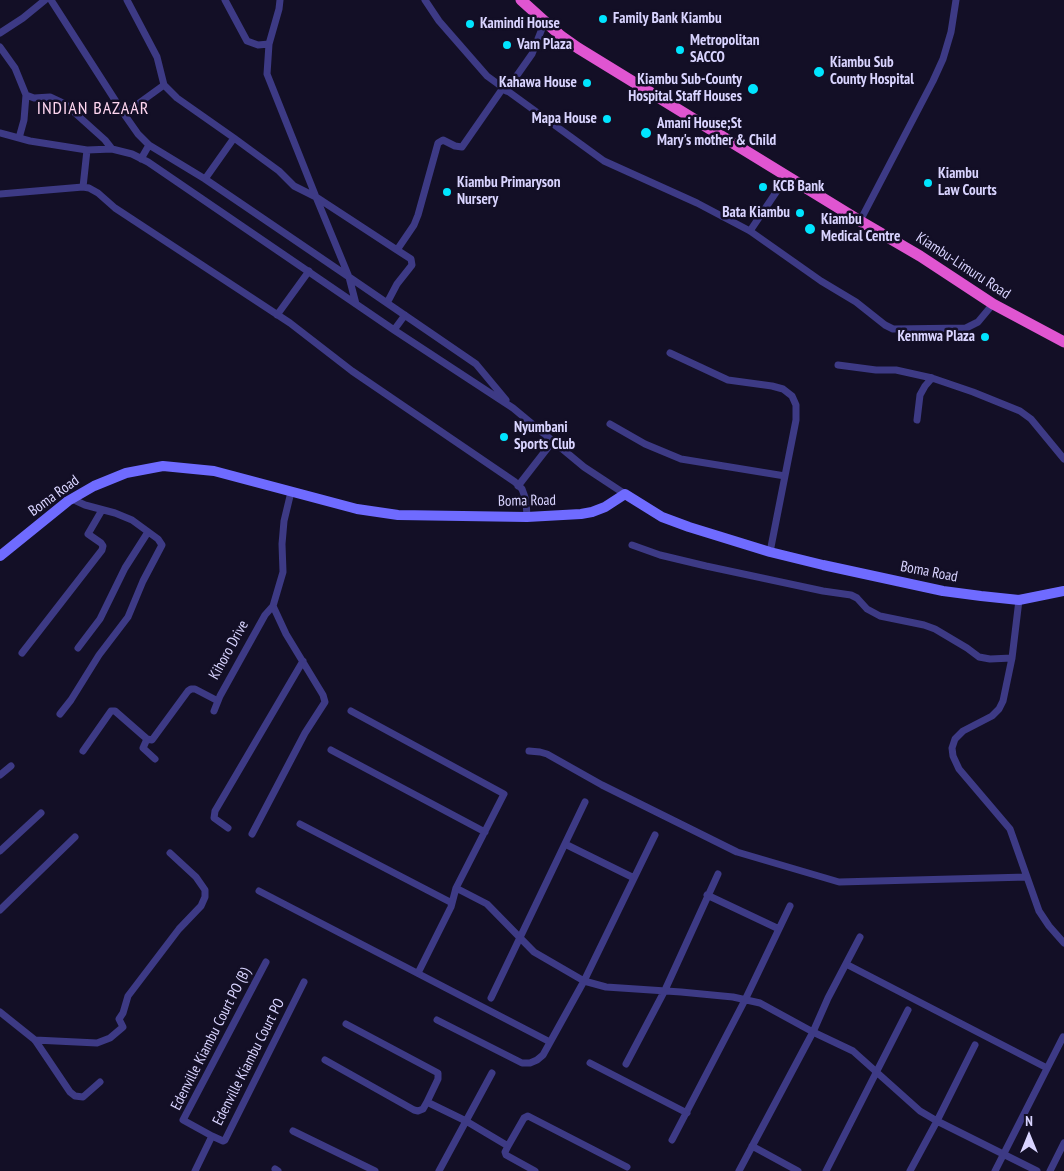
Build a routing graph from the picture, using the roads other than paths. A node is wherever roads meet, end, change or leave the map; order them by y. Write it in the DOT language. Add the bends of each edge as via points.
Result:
graph roads {
  1 [pos="45,0"];
  2 [pos="51,0"];
  3 [pos="127,0"];
  4 [pos="225,0"];
  5 [pos="280,0"];
  6 [pos="425,0"];
  7 [pos="521,0"];
  8 [pos="956,0"];
  9 [pos="545,21"];
  10 [pos="0,33"];
  11 [pos="269,44"];
  12 [pos="0,47"];
  13 [pos="164,84"];
  14 [pos="504,90"];
  15 [pos="26,95"];
  16 [pos="124,114"];
  17 [pos="0,133"];
  18 [pos="19,138"];
  19 [pos="234,138"];
  20 [pos="150,145"];
  21 [pos="112,149"];
  22 [pos="87,150"];
  23 [pos="141,159"];
  24 [pos="787,176"];
  25 [pos="205,179"];
  26 [pos="83,187"];
  27 [pos="0,194"];
  28 [pos="316,197"];
  29 [pos="860,221"];
  30 [pos="750,231"];
  31 [pos="396,250"];
  32 [pos="309,271"];
  33 [pos="349,277"];
  34 [pos="387,303"];
  35 [pos="356,304"];
  36 [pos="993,304"];
  37 [pos="277,314"];
  38 [pos="405,315"];
  39 [pos="394,330"];
  40 [pos="1064,342"];
  41 [pos="670,354"];
  42 [pos="838,365"];
  43 [pos="932,378"];
  44 [pos="513,408"];
  45 [pos="917,420"];
  46 [pos="610,424"];
  47 [pos="553,441"];
  48 [pos="1064,459"];
  49 [pos="785,476"];
  50 [pos="518,486"];
  51 [pos="291,492"];
  52 [pos="625,494"];
  53 [pos="72,499"];
  54 [pos="102,510"];
  55 [pos="527,517"];
  56 [pos="148,532"];
  57 [pos="632,545"];
  58 [pos="770,552"];
  59 [pos="0,556"];
  60 [pos="1064,591"];
  61 [pos="1019,600"];
  62 [pos="273,606"];
  63 [pos="78,648"];
  64 [pos="22,653"];
  65 [pos="1012,658"];
  66 [pos="303,661"];
  67 [pos="218,701"];
  68 [pos="214,711"];
  69 [pos="351,711"];
  70 [pos="60,714"];
  71 [pos="146,739"];
  72 [pos="83,750"];
  73 [pos="330,750"];
  74 [pos="530,751"];
  75 [pos="155,759"];
  76 [pos="11,766"];
  77 [pos="0,775"];
  78 [pos="585,802"];
  79 [pos="41,813"];
  80 [pos="300,824"];
  81 [pos="228,828"];
  82 [pos="484,832"];
  83 [pos="252,834"];
  84 [pos="655,835"];
  85 [pos="75,837"];
  86 [pos="565,844"];
  87 [pos="0,851"];
  88 [pos="170,853"];
  89 [pos="718,874"];
  90 [pos="1027,877"];
  91 [pos="634,878"];
  92 [pos="456,888"];
  93 [pos="259,891"];
  94 [pos="707,895"];
  95 [pos="452,903"];
  96 [pos="790,906"];
  97 [pos="0,910"];
  98 [pos="779,929"];
  99 [pos="860,937"];
  100 [pos="519,939"];
  101 [pos="1064,943"];
  102 [pos="266,962"];
  103 [pos="846,964"];
  104 [pos="418,973"];
  105 [pos="584,981"];
  106 [pos="304,982"];
  107 [pos="665,990"];
  108 [pos="491,998"];
  109 [pos="745,1000"];
  110 [pos="908,1010"];
  111 [pos="0,1012"];
  112 [pos="437,1020"];
  113 [pos="346,1024"];
  114 [pos="813,1032"];
  115 [pos="1062,1037"];
  116 [pos="35,1040"];
  117 [pos="550,1042"];
  118 [pos="974,1045"];
  119 [pos="325,1060"];
  120 [pos="590,1063"];
  121 [pos="626,1064"];
  122 [pos="1047,1068"];
  123 [pos="877,1072"];
  124 [pos="492,1073"];
  125 [pos="100,1082"];
  126 [pos="427,1102"];
  127 [pos="687,1113"];
  128 [pos="466,1121"];
  129 [pos="937,1121"];
  130 [pos="293,1131"];
  131 [pos="212,1136"];
  132 [pos="672,1140"];
  133 [pos="1064,1143"];
  134 [pos="508,1146"];
  135 [pos="752,1146"];
  136 [pos="1004,1155"];
  137 [pos="627,1167"];
  138 [pos="195,1171"];
  139 [pos="375,1171"];
  140 [pos="439,1171"];
  141 [pos="534,1171"];
  142 [pos="739,1171"];
  143 [pos="798,1171"];
  144 [pos="826,1171"];
  145 [pos="910,1171"];
  146 [pos="995,1171"];
  147 [pos="1036,1171"];
  148 [pos="1050,1171"];
  1 -- 10 [label="street"];
  2 -- 16 [label="street"];
  3 -- 13 [label="street" via="157,58"];
  4 -- 11 [label="street" via="247,41"];
  5 -- 11 [label="street"];
  6 -- 14 [label="street" via="467,55"];
  7 -- 9 [label="highway, Kiambu-Limuru Road"];
  8 -- 29 [label="street" via="951,32 934,82"];
  9 -- 14 [label="street" via="532,54"];
  9 -- 24 [label="highway, Kiambu-Limuru Road" via="578,48"];
  11 -- 28 [label="street" via="268,74"];
  12 -- 15 [label="street" via="15,68"];
  13 -- 16 [label="street"];
  13 -- 19 [label="street" via="177,98"];
  14 -- 30 [label="street" via="604,161"];
  14 -- 31 [label="street" via="462,146 443,140 438,143 418,215"];
  15 -- 18 [label="street"];
  15 -- 21 [label="street" via="50,97 66,104"];
  16 -- 20 [label="street"];
  17 -- 18 [label="street"];
  18 -- 22 [label="street"];
  19 -- 25 [label="street"];
  19 -- 28 [label="street" via="294,186"];
  20 -- 23 [label="street"];
  20 -- 25 [label="street"];
  21 -- 22 [label="street"];
  21 -- 23 [label="street"];
  22 -- 26 [label="street"];
  23 -- 32 [label="street"];
  24 -- 29 [label="highway, Kiambu-Limuru Road"];
  24 -- 30 [label="street"];
  25 -- 33 [label="street"];
  26 -- 27 [label="street"];
  26 -- 37 [label="street" via="98,193 115,208"];
  28 -- 31 [label="street"];
  28 -- 33 [label="street"];
  29 -- 36 [label="highway, Kiambu-Limuru Road"];
  30 -- 36 [label="street" via="893,329 966,328 978,322"];
  31 -- 34 [label="street" via="412,259 412,264"];
  32 -- 35 [label="street"];
  32 -- 37 [label="street"];
  33 -- 34 [label="street"];
  33 -- 35 [label="street"];
  34 -- 38 [label="street"];
  35 -- 39 [label="street"];
  36 -- 40 [label="highway, Kiambu-Limuru Road"];
  37 -- 50 [label="street" via="352,371"];
  38 -- 39 [label="street"];
  38 -- 44 [label="street" via="482,369"];
  39 -- 44 [label="street"];
  41 -- 49 [label="street" via="728,380 772,386 792,396 796,420"];
  42 -- 43 [label="street" via="896,370"];
  43 -- 45 [label="street" via="920,395"];
  43 -- 48 [label="street" via="1020,411 1031,419"];
  44 -- 47 [label="street"];
  46 -- 49 [label="street" via="681,459"];
  47 -- 50 [label="street"];
  47 -- 52 [label="street" via="584,467"];
  49 -- 58 [label="street"];
  50 -- 55 [label="street" via="526,500"];
  51 -- 53 [label="main road, Boma Road" via="214,471 163,466 126,473"];
  51 -- 55 [label="main road, Boma Road" via="357,509 398,515"];
  51 -- 62 [label="street, Kihoro Drive" via="284,521 283,572"];
  52 -- 55 [label="main road, Boma Road" via="592,512"];
  52 -- 58 [label="main road, Boma Road" via="662,517"];
  53 -- 54 [label="street"];
  53 -- 59 [label="main road, Boma Road"];
  54 -- 56 [label="street" via="132,520"];
  54 -- 64 [label="street" via="88,534 101,543 102,550"];
  56 -- 63 [label="street" via="125,568 100,619"];
  56 -- 70 [label="street" via="162,545 142,581 128,617"];
  57 -- 65 [label="street" via="706,566 851,595 880,616 935,629 979,657"];
  58 -- 61 [label="main road, Boma Road" via="943,590"];
  60 -- 61 [label="main road, Boma Road"];
  61 -- 65 [label="street"];
  62 -- 66 [label="street"];
  62 -- 67 [label="street, Kihoro Drive"];
  65 -- 90 [label="street" via="999,709 963,731 952,748 959,769 1010,829"];
  66 -- 81 [label="street" via="215,811 214,818"];
  66 -- 83 [label="street" via="325,702"];
  67 -- 68 [label="street, Kihoro Drive"];
  67 -- 71 [label="street" via="191,689 155,738"];
  69 -- 82 [label="street" via="504,794"];
  71 -- 72 [label="street" via="112,711"];
  71 -- 75 [label="street" via="143,748"];
  73 -- 82 [label="street"];
  74 -- 90 [label="street" via="547,754 738,852 840,882"];
  76 -- 77 [label="street"];
  78 -- 86 [label="street"];
  79 -- 87 [label="street"];
  80 -- 95 [label="street"];
  82 -- 92 [label="street"];
  84 -- 91 [label="street"];
  85 -- 97 [label="street"];
  86 -- 91 [label="street"];
  86 -- 100 [label="street"];
  88 -- 116 [label="street" via="196,877 204,890 202,906 179,929 128,996 119,1019 123,1027 110,1038 97,1043"];
  89 -- 94 [label="street"];
  90 -- 101 [label="street" via="1039,911"];
  91 -- 105 [label="street"];
  92 -- 95 [label="street"];
  92 -- 100 [label="street" via="487,904"];
  93 -- 104 [label="street"];
  94 -- 98 [label="street"];
  94 -- 107 [label="street"];
  95 -- 104 [label="street"];
  96 -- 98 [label="street"];
  98 -- 109 [label="street"];
  99 -- 103 [label="street"];
  100 -- 105 [label="street" via="534,952"];
  100 -- 108 [label="street"];
  102 -- 131 [label="street, Edenville Kiambu Court PO (B)" via="183,1120"];
  103 -- 114 [label="street"];
  103 -- 122 [label="street"];
  104 -- 117 [label="street"];
  105 -- 107 [label="street" via="606,987"];
  105 -- 117 [label="street"];
  106 -- 131 [label="street, Edenville Kiambu Court PO" via="225,1140"];
  107 -- 109 [label="street"];
  107 -- 121 [label="street"];
  109 -- 114 [label="street" via="760,1003"];
  109 -- 127 [label="street"];
  110 -- 123 [label="street"];
  111 -- 116 [label="street"];
  112 -- 117 [label="street" via="522,1063 530,1064 537,1060"];
  113 -- 126 [label="street" via="438,1072"];
  114 -- 123 [label="street" via="853,1051"];
  114 -- 135 [label="street"];
  115 -- 122 [label="street"];
  116 -- 125 [label="street" via="76,1096 83,1097"];
  118 -- 129 [label="street"];
  119 -- 126 [label="street" via="414,1110 421,1110"];
  120 -- 127 [label="street"];
  122 -- 136 [label="street"];
  123 -- 129 [label="street" via="920,1111"];
  123 -- 144 [label="street"];
  124 -- 128 [label="street"];
  126 -- 128 [label="street"];
  127 -- 132 [label="street"];
  128 -- 134 [label="street"];
  128 -- 140 [label="street"];
  129 -- 136 [label="street"];
  129 -- 145 [label="street"];
  130 -- 139 [label="street"];
  131 -- 138 [label="street"];
  133 -- 148 [label="street"];
  134 -- 137 [label="street" via="528,1116"];
  134 -- 141 [label="street" via="506,1156"];
  135 -- 142 [label="street"];
  135 -- 143 [label="street"];
  136 -- 146 [label="street"];
  136 -- 147 [label="street"];
}
